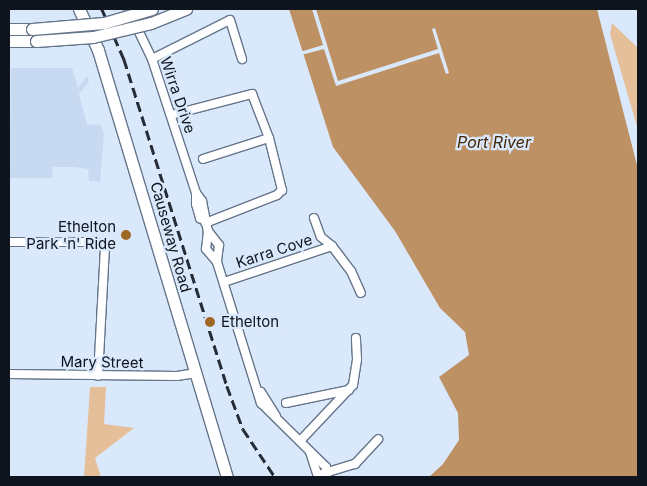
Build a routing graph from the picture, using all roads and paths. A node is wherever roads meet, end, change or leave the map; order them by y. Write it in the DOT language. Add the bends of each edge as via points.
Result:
graph roads {
  1 [pos="79,9"];
  2 [pos="128,9"];
  3 [pos="152,9"];
  4 [pos="186,9"];
  5 [pos="9,29"];
  6 [pos="9,41"];
  7 [pos="152,59"];
  8 [pos="242,60"];
  9 [pos="171,115"];
  10 [pos="269,138"];
  11 [pos="203,159"];
  12 [pos="314,218"];
  13 [pos="206,225"];
  14 [pos="9,242"];
  15 [pos="332,246"];
  16 [pos="217,262"];
  17 [pos="224,282"];
  18 [pos="361,293"];
  19 [pos="356,338"];
  20 [pos="195,373"];
  21 [pos="9,374"];
  22 [pos="98,376"];
  23 [pos="349,390"];
  24 [pos="286,404"];
  25 [pos="378,439"];
  26 [pos="300,442"];
  27 [pos="310,452"];
  28 [pos="328,475"];
  29 [pos="318,476"];
  30 [pos="227,477"];
  1 -- 20 [label="main road, Causeway Road" via="98,50"];
  2 -- 7 [label="street, Wirra Drive"];
  3 -- 5 [label="main road, bridge" via="104,23"];
  4 -- 6 [label="main road, bridge" via="151,23 93,37"];
  7 -- 8 [label="street" via="230,20"];
  7 -- 9 [label="street, Wirra Drive"];
  9 -- 10 [label="street" via="252,94"];
  9 -- 13 [label="street, Wirra Drive" via="196,193 200,218"];
  10 -- 11 [label="street"];
  10 -- 13 [label="street" via="282,190"];
  12 -- 15 [label="street, Karra Cove" via="321,237"];
  13 -- 16 [label="street, Wirra Drive" via="219,245"];
  13 -- 16 [label="street, Wirra Drive" via="206,249"];
  14 -- 22 [label="street" via="94,242 105,246"];
  15 -- 17 [label="street, Karra Cove"];
  15 -- 18 [label="street, Karra Cove" via="351,271"];
  16 -- 17 [label="street, Wirra Drive"];
  17 -- 26 [label="street, Wirra Drive" via="257,384 260,403"];
  19 -- 23 [label="street" via="356,377"];
  20 -- 22 [label="street, Mary Street"];
  20 -- 30 [label="main road, Causeway Road"];
  21 -- 22 [label="street, Mary Street"];
  23 -- 24 [label="street"];
  23 -- 26 [label="street"];
  25 -- 28 [label="street, Wirra Drive" via="355,464"];
  26 -- 27 [label="street, Wirra Drive"];
  27 -- 28 [label="street, Wirra Drive"];
  27 -- 29 [label="street, Wirra Drive"];
  28 -- 29 [label="street, Wirra Drive"];
}
